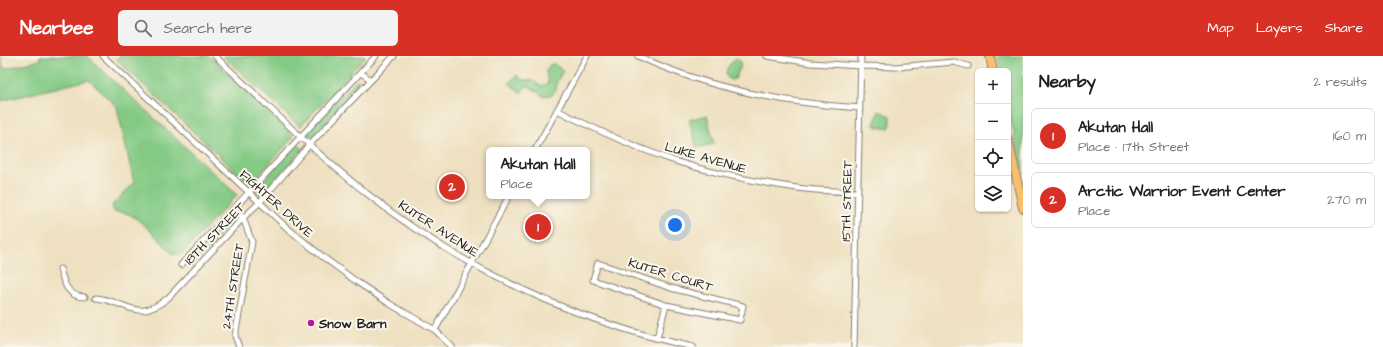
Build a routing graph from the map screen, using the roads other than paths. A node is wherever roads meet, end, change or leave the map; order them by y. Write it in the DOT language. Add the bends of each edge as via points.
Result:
graph roads {
  1 [pos="103,56"];
  2 [pos="215,56"];
  3 [pos="376,56"];
  4 [pos="394,56"];
  5 [pos="587,56"];
  6 [pos="638,56"];
  7 [pos="767,56"];
  8 [pos="861,56"];
  9 [pos="990,56"];
  10 [pos="109,58"];
  11 [pos="861,66"];
  12 [pos="968,66"];
  13 [pos="992,68"];
  14 [pos="361,72"];
  15 [pos="371,80"];
  16 [pos="860,108"];
  17 [pos="557,110"];
  18 [pos="301,136"];
  19 [pos="1008,140"];
  20 [pos="310,144"];
  21 [pos="537,147"];
  22 [pos="858,192"];
  23 [pos="248,193"];
  24 [pos="507,199"];
  25 [pos="259,203"];
  26 [pos="1023,208"];
  27 [pos="234,209"];
  28 [pos="243,218"];
  29 [pos="472,262"];
  30 [pos="181,265"];
  31 [pos="60,269"];
  32 [pos="84,297"];
  33 [pos="96,298"];
  34 [pos="666,305"];
  35 [pos="435,330"];
  36 [pos="657,338"];
  37 [pos="239,347"];
  38 [pos="452,347"];
  39 [pos="693,347"];
  40 [pos="854,347"];
  1 -- 10 [label="street, FIGHTER DRIVE"];
  2 -- 18 [label="street, KUTER AVENUE"];
  3 -- 14 [label="street, 18TH STREET"];
  4 -- 15 [label="street, 18TH STREET"];
  5 -- 17 [label="street"];
  6 -- 16 [label="street" via="672,71 746,93 816,105"];
  7 -- 11 [label="street" via="811,63"];
  8 -- 11 [label="street, 15TH STREET"];
  9 -- 13 [label="main road"];
  10 -- 23 [label="street, FIGHTER DRIVE"];
  11 -- 12 [label="street" via="896,67 954,62"];
  11 -- 16 [label="street, 15TH STREET"];
  14 -- 15 [label="street"];
  14 -- 18 [label="street, 18TH STREET"];
  15 -- 20 [label="street, 18TH STREET"];
  16 -- 22 [label="street, 15TH STREET"];
  17 -- 21 [label="street"];
  17 -- 22 [label="street, LUKE AVENUE" via="621,141 705,170 756,182"];
  18 -- 20 [label="street, KUTER AVENUE"];
  18 -- 23 [label="street, 18TH STREET"];
  19 -- 26 [label="main road"];
  20 -- 25 [label="street, 18TH STREET"];
  20 -- 29 [label="street, KUTER AVENUE" via="367,194 442,246"];
  22 -- 40 [label="street, 15TH STREET"];
  23 -- 25 [label="street, FIGHTER DRIVE"];
  23 -- 27 [label="street, 18TH STREET"];
  24 -- 29 [label="street"];
  25 -- 28 [label="street, 18TH STREET"];
  25 -- 35 [label="street, FIGHTER DRIVE" via="357,282"];
  27 -- 28 [label="street, 24TH STREET"];
  27 -- 30 [label="street, 18TH STREET"];
  28 -- 33 [label="street, 18TH STREET" via="168,298 154,308 136,310"];
  28 -- 37 [label="street, 24TH STREET" via="252,242 235,336"];
  29 -- 35 [label="street"];
  29 -- 36 [label="street, KUTER AVENUE" via="558,304"];
  31 -- 32 [label="street" via="67,289 75,295"];
  34 -- 34 [label="street, KUTER COURT" via="593,280 598,263 671,288 742,306 740,320"];
  34 -- 36 [label="street"];
  35 -- 38 [label="street, FIGHTER DRIVE"];
  36 -- 39 [label="street, KUTER AVENUE"];
}
